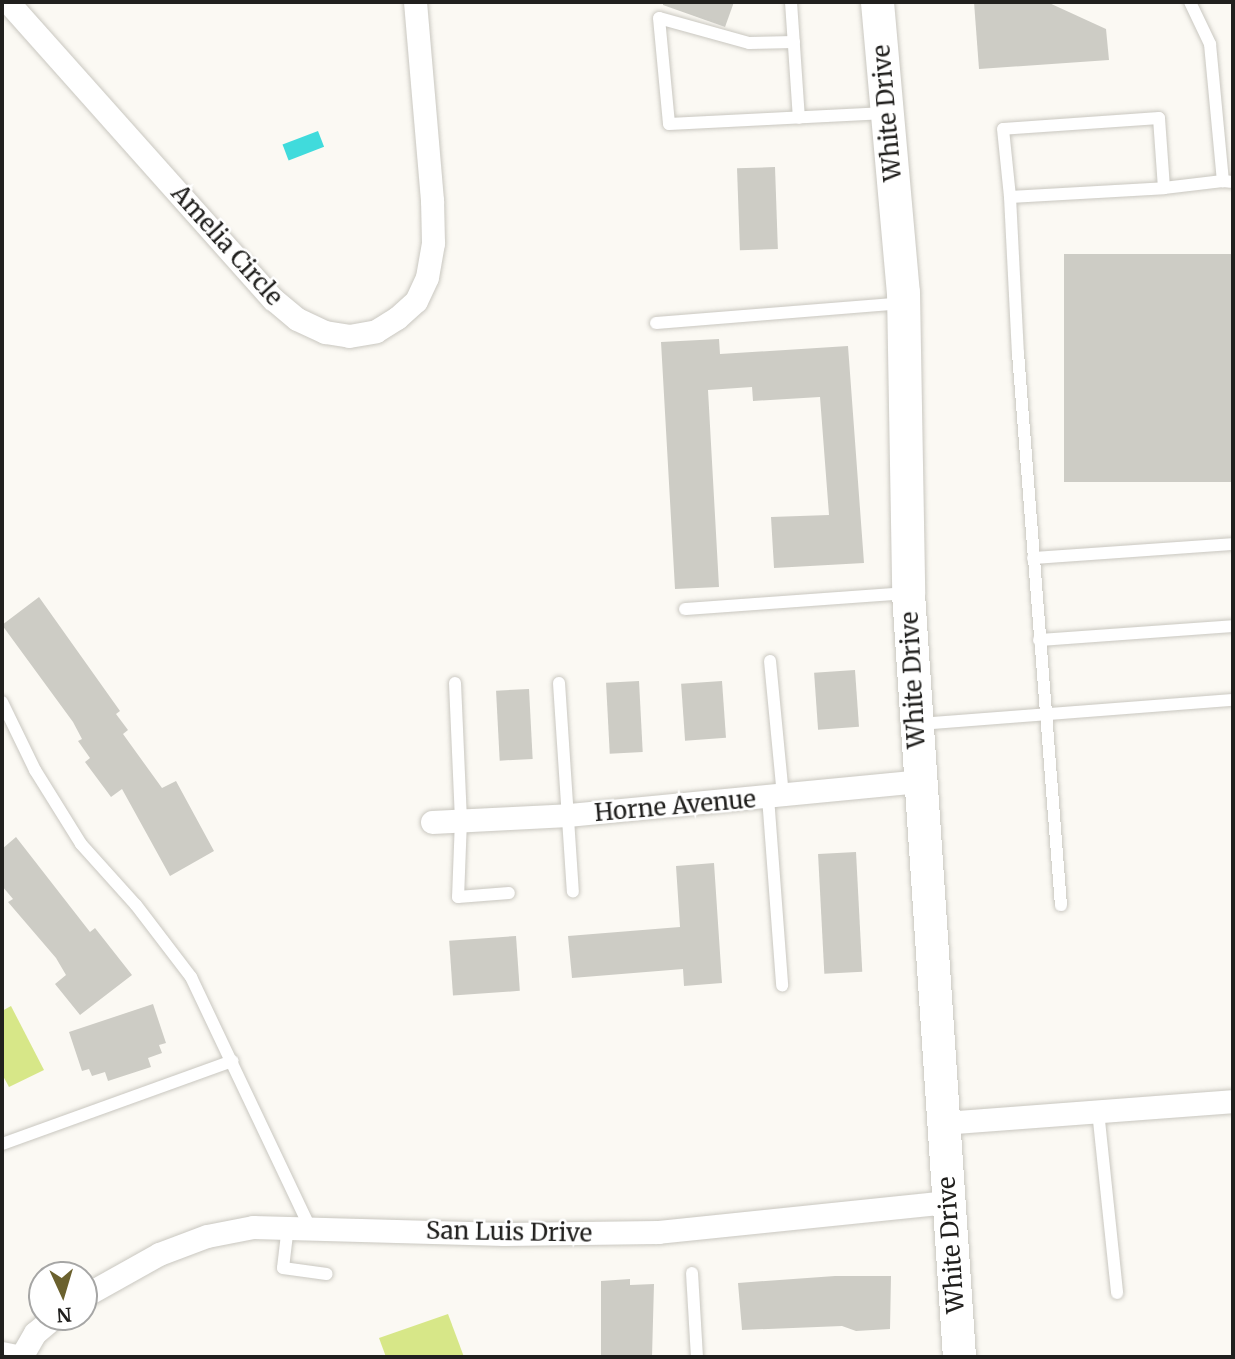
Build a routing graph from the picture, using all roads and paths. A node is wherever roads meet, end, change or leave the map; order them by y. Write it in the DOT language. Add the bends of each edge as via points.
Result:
graph roads {
  1 [pos="8,2"];
  2 [pos="415,2"];
  3 [pos="791,2"];
  4 [pos="1190,2"];
  5 [pos="878,3"];
  6 [pos="794,41"];
  7 [pos="887,113"];
  8 [pos="799,118"];
  9 [pos="1228,182"];
  10 [pos="1164,188"];
  11 [pos="1010,197"];
  12 [pos="903,303"];
  13 [pos="656,323"];
  14 [pos="1233,544"];
  15 [pos="1033,558"];
  16 [pos="908,593"];
  17 [pos="685,609"];
  18 [pos="1233,626"];
  19 [pos="1039,640"];
  20 [pos="770,661"];
  21 [pos="455,683"];
  22 [pos="559,683"];
  23 [pos="1233,700"];
  24 [pos="2,702"];
  25 [pos="1044,715"];
  26 [pos="915,724"];
  27 [pos="918,781"];
  28 [pos="776,796"];
  29 [pos="568,815"];
  30 [pos="461,820"];
  31 [pos="432,822"];
  32 [pos="573,892"];
  33 [pos="509,893"];
  34 [pos="1061,905"];
  35 [pos="782,985"];
  36 [pos="233,1061"];
  37 [pos="1233,1101"];
  38 [pos="1098,1111"];
  39 [pos="943,1123"];
  40 [pos="2,1144"];
  41 [pos="948,1202"];
  42 [pos="299,1226"];
  43 [pos="692,1273"];
  44 [pos="327,1274"];
  45 [pos="98,1288"];
  46 [pos="1117,1293"];
  47 [pos="38,1331"];
  48 [pos="15,1352"];
  49 [pos="697,1357"];
  50 [pos="959,1357"];
  1 -- 2 [label="street, Amelia Circle" via="273,299 297,319 325,332 349,336 376,331 397,318 416,301 427,277 433,243 432,200"];
  3 -- 6 [label="lane"];
  4 -- 9 [label="lane" via="1210,44"];
  5 -- 7 [label="street, White Drive"];
  6 -- 8 [label="lane"];
  6 -- 8 [label="lane" via="749,43 659,18 669,124"];
  7 -- 8 [label="lane"];
  7 -- 12 [label="street, White Drive"];
  9 -- 10 [label="lane"];
  10 -- 11 [label="lane"];
  10 -- 11 [label="lane" via="1159,118 1003,129"];
  11 -- 15 [label="lane"];
  12 -- 13 [label="lane"];
  12 -- 16 [label="street, White Drive"];
  14 -- 15 [label="lane"];
  15 -- 19 [label="lane"];
  16 -- 17 [label="lane"];
  16 -- 26 [label="street, White Drive"];
  18 -- 19 [label="lane"];
  19 -- 25 [label="lane"];
  20 -- 28 [label="lane"];
  21 -- 30 [label="lane"];
  22 -- 29 [label="lane"];
  23 -- 25 [label="lane"];
  24 -- 36 [label="lane" via="54,803 81,844 136,905 191,977"];
  25 -- 26 [label="lane"];
  25 -- 34 [label="lane"];
  26 -- 27 [label="street, White Drive"];
  27 -- 28 [label="street, Horne Avenue"];
  27 -- 39 [label="street, White Drive"];
  28 -- 29 [label="street, Horne Avenue"];
  28 -- 35 [label="lane"];
  29 -- 30 [label="street, Horne Avenue"];
  29 -- 32 [label="lane"];
  30 -- 31 [label="street, Horne Avenue"];
  30 -- 33 [label="lane" via="458,897"];
  36 -- 40 [label="lane"];
  36 -- 42 [label="lane"];
  37 -- 38 [label="street"];
  38 -- 39 [label="street"];
  38 -- 46 [label="lane"];
  39 -- 41 [label="street, White Drive"];
  41 -- 42 [label="street, San Luis Drive" via="658,1232 504,1234"];
  41 -- 50 [label="street, White Drive"];
  42 -- 44 [label="lane" via="283,1268"];
  42 -- 45 [label="street, San Luis Drive" via="207,1236 159,1254"];
  43 -- 49 [label="lane"];
  47 -- 48 [label="street"];
}
